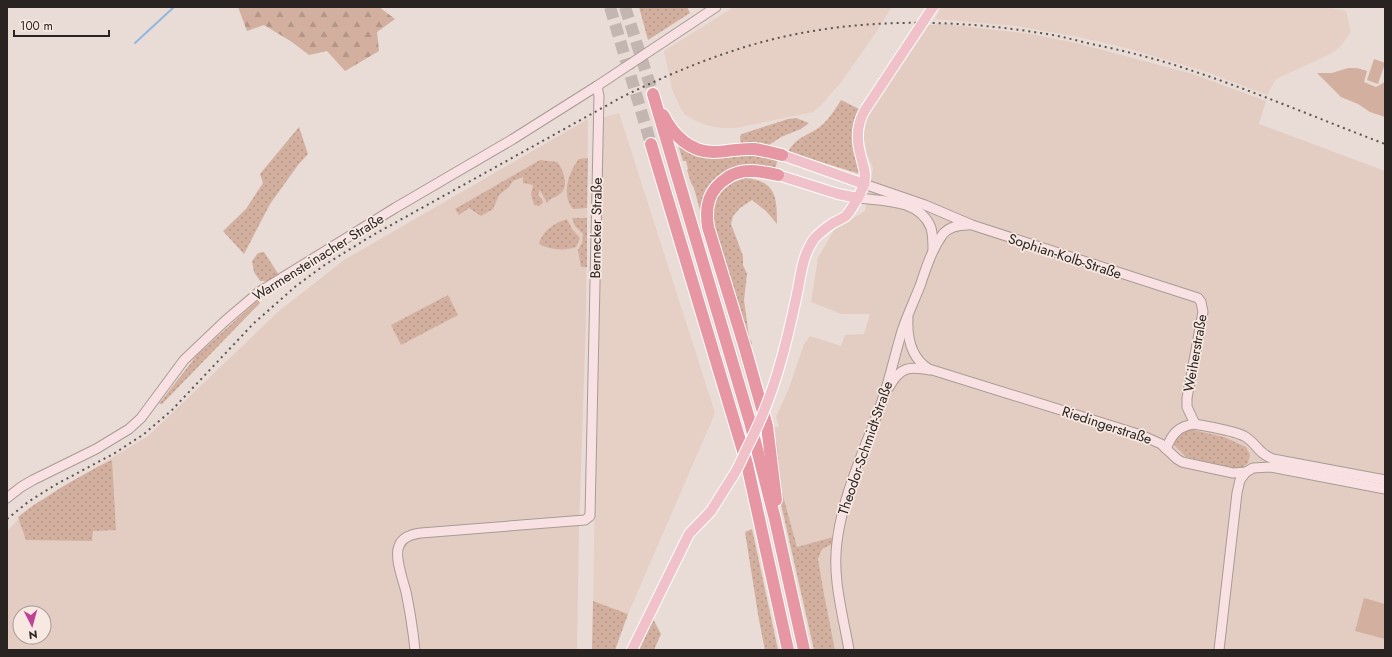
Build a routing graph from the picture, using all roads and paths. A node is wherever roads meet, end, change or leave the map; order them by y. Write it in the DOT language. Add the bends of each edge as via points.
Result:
graph roads {
  1 [pos="716,7"];
  2 [pos="933,7"];
  3 [pos="597,86"];
  4 [pos="651,144"];
  5 [pos="782,155"];
  6 [pos="778,175"];
  7 [pos="864,184"];
  8 [pos="858,198"];
  9 [pos="972,225"];
  10 [pos="933,251"];
  11 [pos="1159,286"];
  12 [pos="908,318"];
  13 [pos="935,372"];
  14 [pos="882,401"];
  15 [pos="1195,424"];
  16 [pos="1257,449"];
  17 [pos="1170,452"];
  18 [pos="1270,467"];
  19 [pos="1250,470"];
  20 [pos="1222,471"];
  21 [pos="1344,473"];
  22 [pos="1326,478"];
  23 [pos="1385,480"];
  24 [pos="1385,489"];
  25 [pos="1237,493"];
  26 [pos="7,498"];
  27 [pos="775,519"];
  28 [pos="415,650"];
  29 [pos="632,650"];
  30 [pos="788,650"];
  31 [pos="804,650"];
  32 [pos="849,650"];
  33 [pos="1219,650"];
  1 -- 3 [label="street"];
  2 -- 7 [label="main road, bridge" via="860,117 857,132 864,169"];
  3 -- 26 [label="street, Warmensteinacher Straße" via="259,292 184,360 141,418 129,429 96,449 33,480"];
  3 -- 28 [label="street, Bernecker Straße" via="599,96 591,514 585,520 421,533 402,541 398,558"];
  4 -- 30 [label="highway" via="747,464"];
  5 -- 7 [label="main road"];
  5 -- 27 [label="highway" via="754,149 713,152 688,145 666,122 653,94 750,422"];
  6 -- 8 [label="main road"];
  6 -- 27 [label="highway" via="750,171 733,174 713,190 707,211 708,227 746,348 767,426 776,496"];
  7 -- 8 [label="main road"];
  7 -- 9 [label="street, Sophian-Kolb-Straße" via="925,205"];
  8 -- 10 [label="street" via="895,202 914,209 931,228"];
  8 -- 29 [label="main road, bridge" via="846,216 832,223 810,246 803,260 785,350 755,433 711,511 690,534"];
  9 -- 10 [label="street" via="949,228"];
  9 -- 11 [label="street, Sophian-Kolb-Straße"];
  10 -- 12 [label="street, Theodor-Schmidt-Straße"];
  11 -- 15 [label="street, Weiherstraße" via="1198,298 1201,302 1203,312 1187,398 1187,407"];
  12 -- 13 [label="street, Riedingerstraße" via="907,330 912,349 919,361"];
  12 -- 14 [label="street, Theodor-Schmidt-Straße"];
  13 -- 14 [label="street" via="915,367 902,370 893,379"];
  13 -- 17 [label="street, Riedingerstraße" via="1141,435 1156,441"];
  14 -- 32 [label="street, Theodor-Schmidt-Straße" via="845,504 836,544 835,565"];
  15 -- 16 [label="street" via="1243,435"];
  15 -- 17 [label="street" via="1187,424 1176,430"];
  16 -- 19 [label="street" via="1258,457"];
  16 -- 21 [label="street" via="1273,459"];
  17 -- 20 [label="street, Riedingerstraße" via="1182,462"];
  18 -- 19 [label="street, Riedingerstraße"];
  18 -- 22 [label="street, Riedingerstraße"];
  18 -- 25 [label="street" via="1251,475"];
  19 -- 20 [label="street, Riedingerstraße" via="1233,473"];
  19 -- 25 [label="street" via="1240,480"];
  20 -- 25 [label="street" via="1232,480"];
  21 -- 22 [label="street"];
  21 -- 23 [label="street"];
  22 -- 24 [label="street, Riedingerstraße"];
  25 -- 33 [label="street"];
  27 -- 31 [label="highway"];
}
